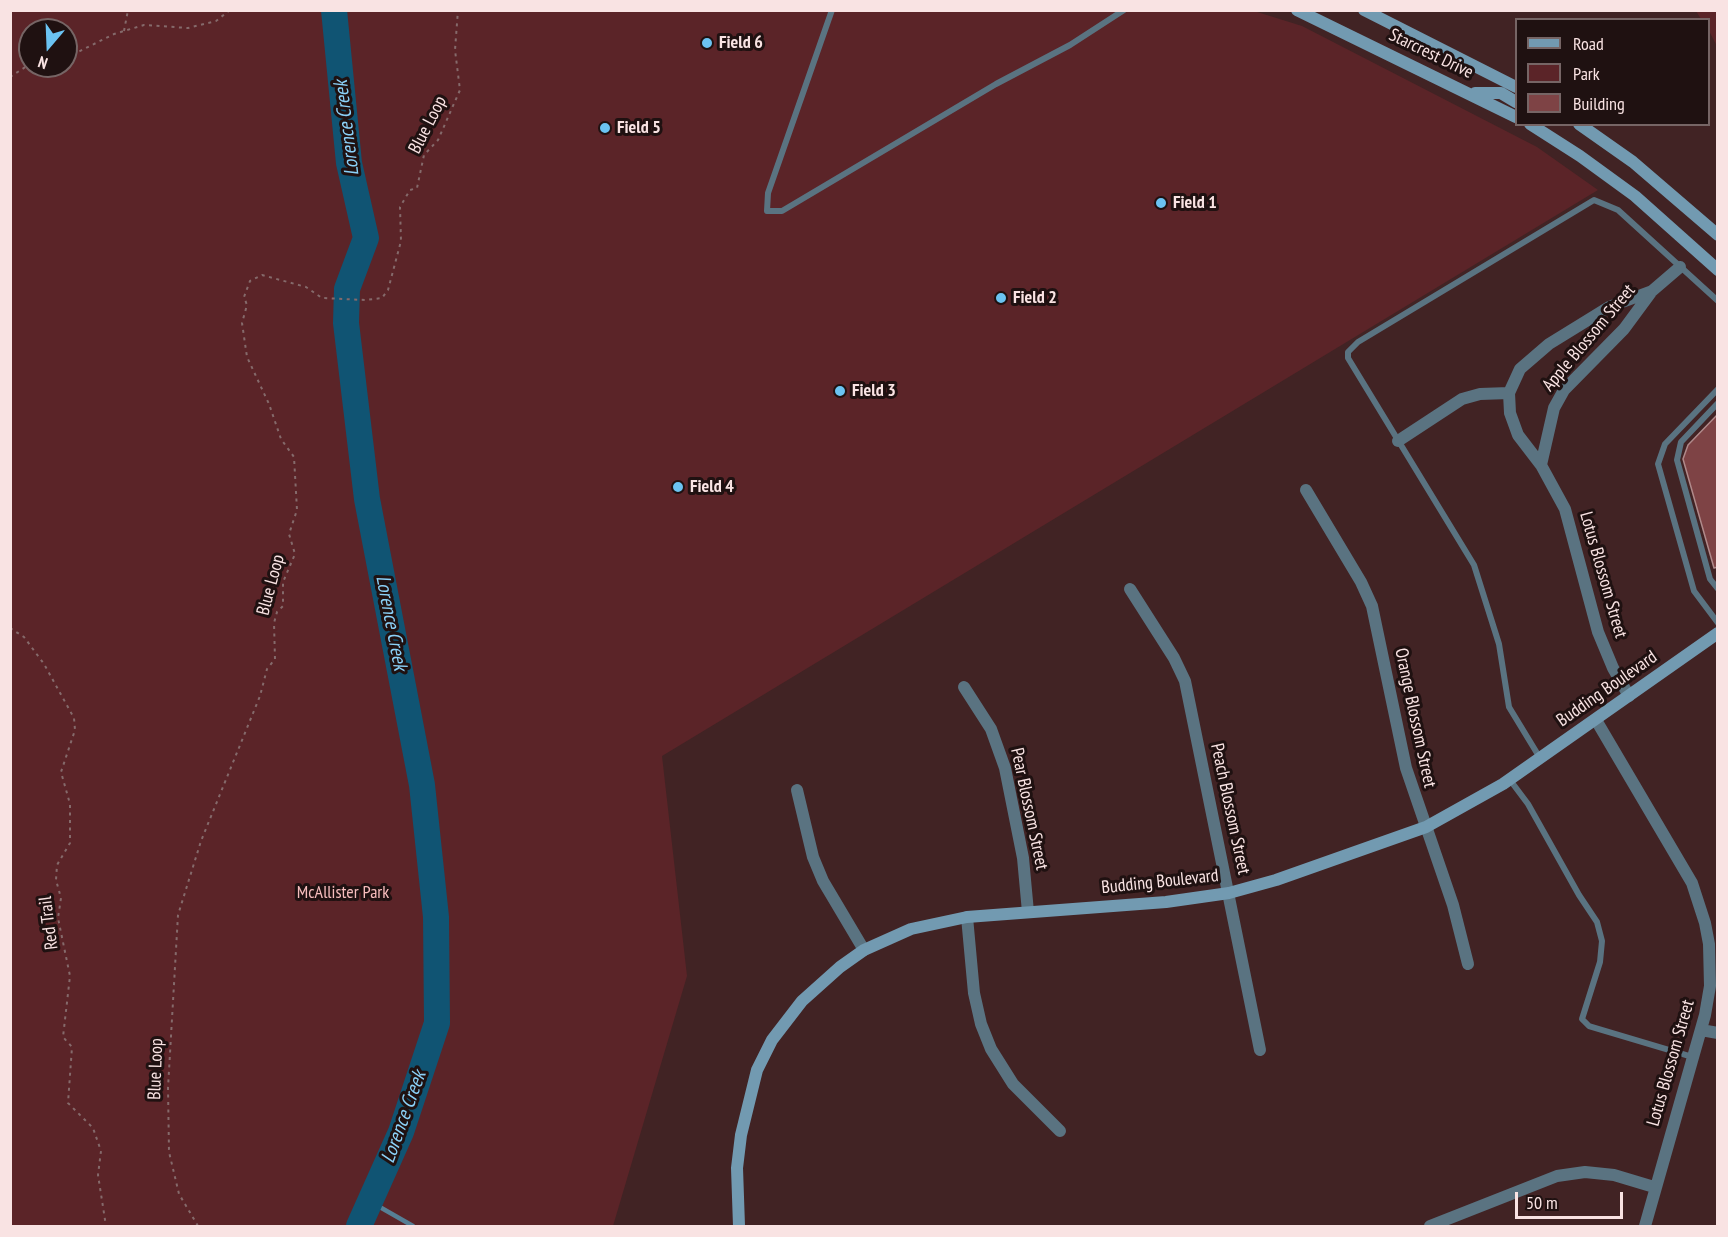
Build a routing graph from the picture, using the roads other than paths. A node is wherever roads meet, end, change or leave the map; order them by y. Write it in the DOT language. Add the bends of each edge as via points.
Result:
graph roads {
  1 [pos="832,10"];
  2 [pos="1124,10"];
  3 [pos="1297,10"];
  4 [pos="1364,10"];
  5 [pos="1515,86"];
  6 [pos="1470,93"];
  7 [pos="1515,101"];
  8 [pos="1515,116"];
  9 [pos="1533,126"];
  10 [pos="1582,126"];
  11 [pos="1718,235"];
  12 [pos="1680,267"];
  13 [pos="1718,270"];
  14 [pos="1652,291"];
  15 [pos="1718,302"];
  16 [pos="1718,389"];
  17 [pos="1509,393"];
  18 [pos="1718,403"];
  19 [pos="1398,441"];
  20 [pos="1541,465"];
  21 [pos="1306,490"];
  22 [pos="1130,589"];
  23 [pos="1718,589"];
  24 [pos="1718,623"];
  25 [pos="1718,633"];
  26 [pos="964,687"];
  27 [pos="1629,696"];
  28 [pos="1596,720"];
  29 [pos="1540,759"];
  30 [pos="1510,780"];
  31 [pos="797,790"];
  32 [pos="1426,827"];
  33 [pos="1229,893"];
  34 [pos="1028,912"];
  35 [pos="967,917"];
  36 [pos="864,950"];
  37 [pos="1468,964"];
  38 [pos="1701,1030"];
  39 [pos="1718,1033"];
  40 [pos="1260,1050"];
  41 [pos="1693,1057"];
  42 [pos="1060,1131"];
  43 [pos="1654,1186"];
  44 [pos="739,1227"];
  45 [pos="1431,1227"];
  46 [pos="1645,1227"];
  1 -- 2 [label="lane" via="768,193 767,211 782,211"];
  3 -- 6 [label="street, Starcrest Drive"];
  4 -- 5 [label="street, Starcrest Drive"];
  6 -- 7 [label="street" via="1501,93"];
  6 -- 8 [label="street, Starcrest Drive"];
  9 -- 13 [label="street" via="1635,196"];
  10 -- 11 [label="street" via="1633,162"];
  12 -- 14 [label="street, Apple Blossom Street"];
  12 -- 15 [label="lane"];
  12 -- 19 [label="lane" via="1618,210 1594,200 1358,342 1348,352 1348,358"];
  14 -- 17 [label="street, Apple Blossom Street" via="1609,307 1549,344 1520,369"];
  14 -- 20 [label="street, Apple Blossom Street" via="1624,329 1564,390 1554,408"];
  16 -- 24 [label="lane" via="1665,444 1658,464 1694,591"];
  17 -- 19 [label="street" via="1462,399"];
  17 -- 20 [label="street, Lotus Blossom Street" via="1510,413 1518,435"];
  18 -- 23 [label="lane" via="1681,442 1677,460 1710,579"];
  19 -- 29 [label="lane" via="1474,565 1499,644 1509,707"];
  20 -- 27 [label="street, Lotus Blossom Street" via="1565,509 1598,632"];
  21 -- 32 [label="street, Orange Blossom Street" via="1372,606 1406,768"];
  22 -- 33 [label="street, Peach Blossom Street" via="1185,681"];
  25 -- 27 [label="street, Budding Boulevard"];
  26 -- 34 [label="street, Pear Blossom Street" via="991,729 1005,768 1023,858"];
  27 -- 28 [label="street, Budding Boulevard"];
  28 -- 29 [label="street, Budding Boulevard"];
  28 -- 38 [label="street, Lotus Blossom Street" via="1682,865 1700,903 1711,965"];
  29 -- 30 [label="street, Budding Boulevard"];
  30 -- 32 [label="street, Budding Boulevard"];
  30 -- 41 [label="lane" via="1597,922 1602,941 1600,962 1582,1019 1589,1026"];
  31 -- 36 [label="street" via="823,881"];
  32 -- 33 [label="street, Budding Boulevard"];
  32 -- 37 [label="street, Orange Blossom Street"];
  33 -- 34 [label="street, Budding Boulevard" via="1167,902"];
  33 -- 40 [label="street, Peach Blossom Street"];
  34 -- 35 [label="street, Budding Boulevard"];
  35 -- 36 [label="street, Budding Boulevard" via="911,929"];
  35 -- 42 [label="street" via="974,993 991,1049 1012,1084"];
  36 -- 44 [label="street, Budding Boulevard" via="802,1001 772,1040 757,1070 737,1167"];
  38 -- 39 [label="street"];
  38 -- 41 [label="street, Lotus Blossom Street"];
  41 -- 43 [label="street, Lotus Blossom Street"];
  43 -- 45 [label="street" via="1585,1172 1557,1176"];
  43 -- 46 [label="street, Lotus Blossom Street"];
}
